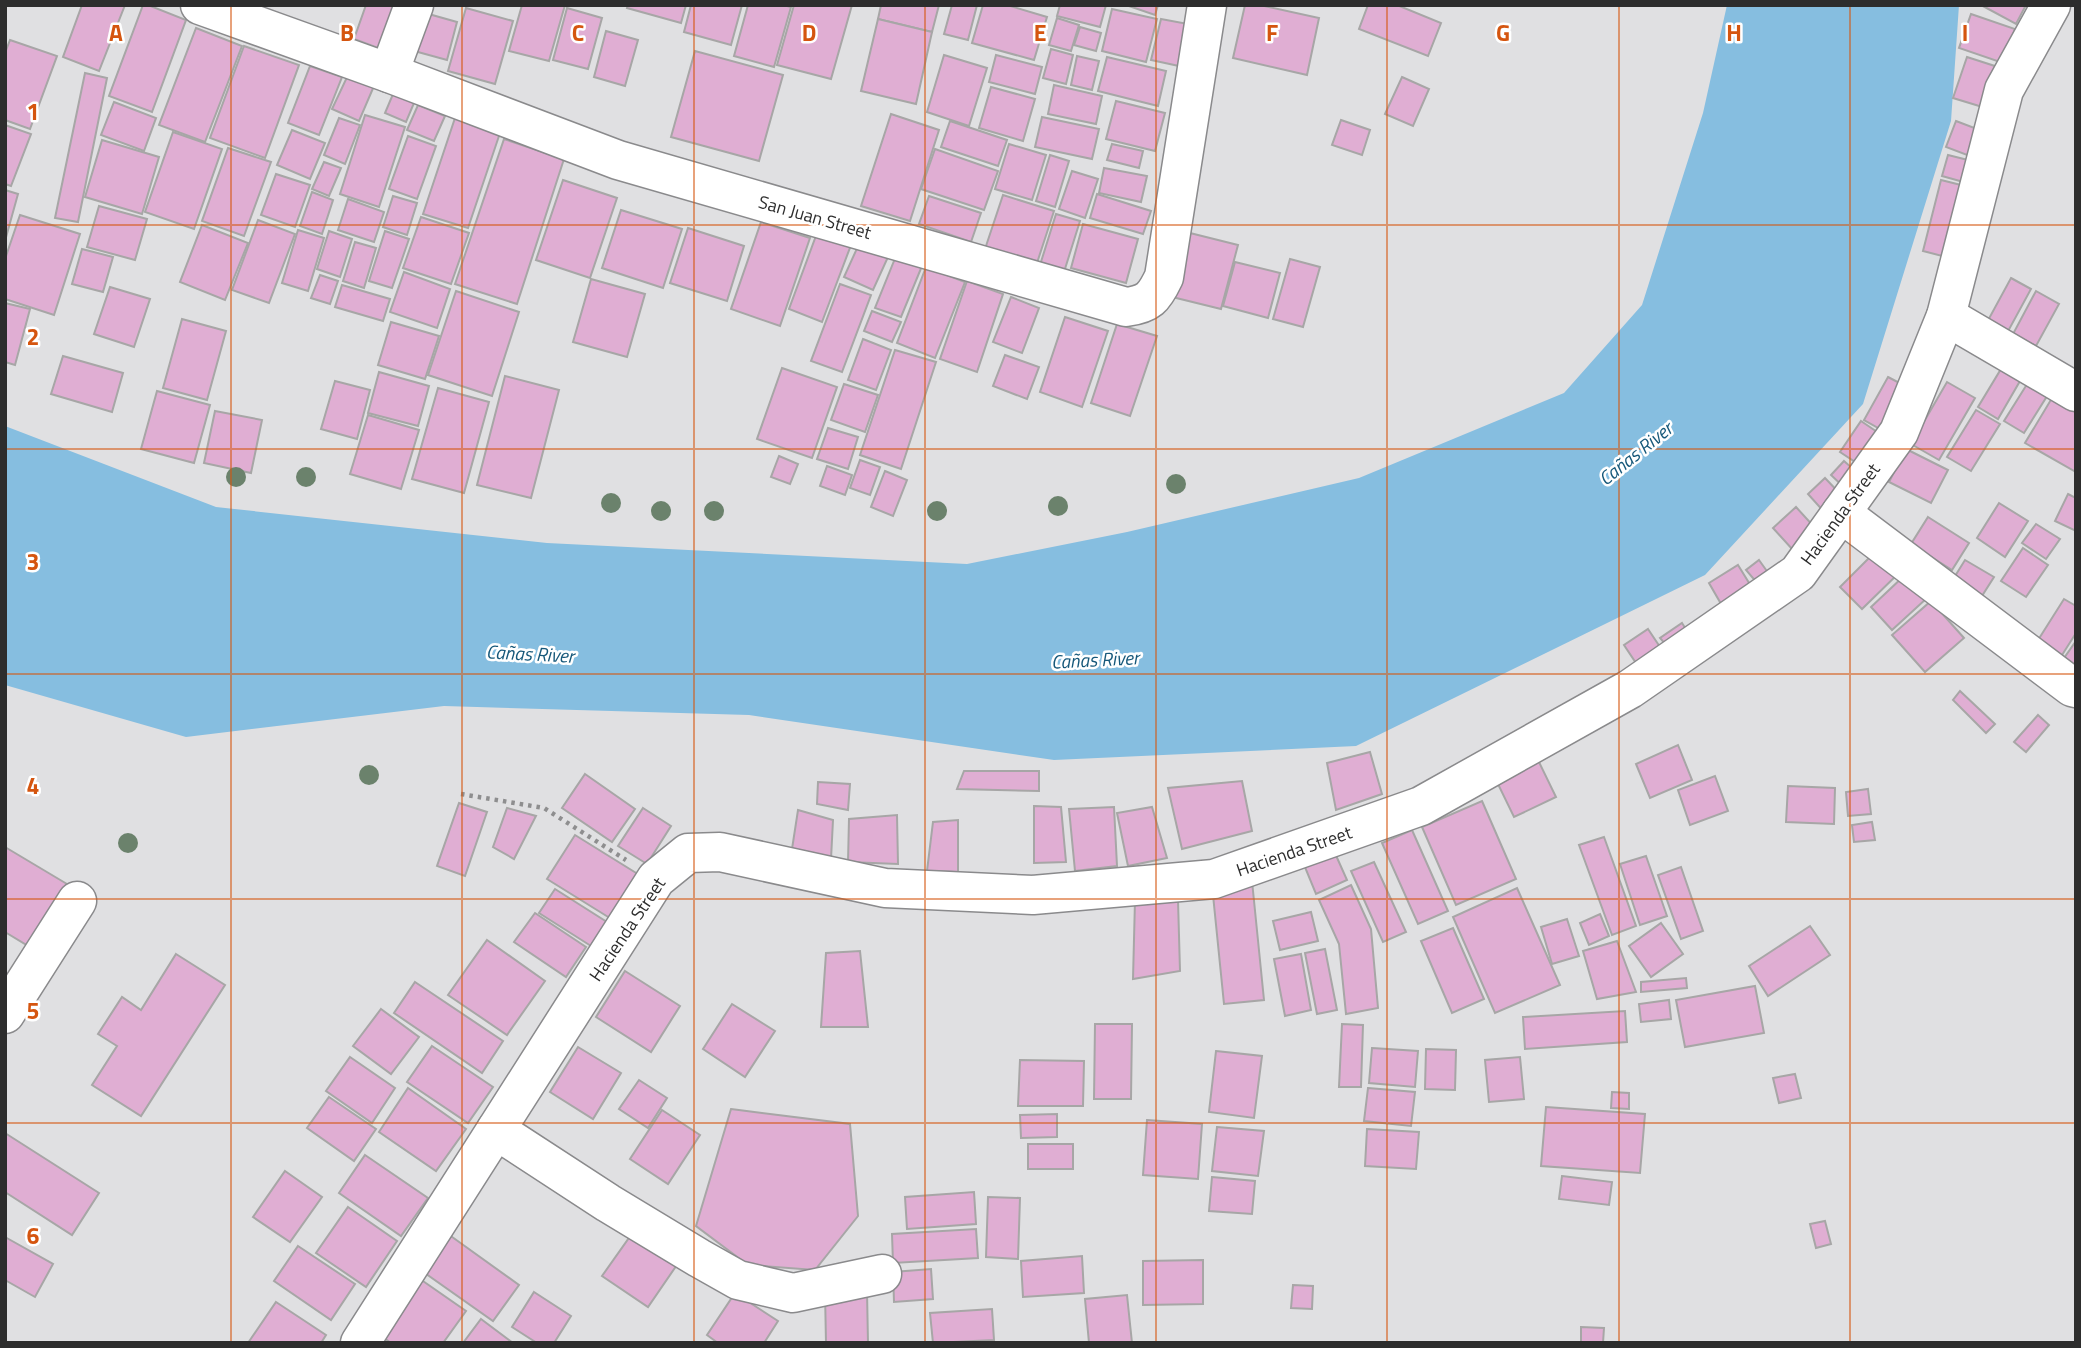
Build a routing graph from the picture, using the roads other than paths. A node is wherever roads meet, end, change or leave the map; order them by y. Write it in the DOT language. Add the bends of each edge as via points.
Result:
graph roads {
  1 [pos="200,5"];
  2 [pos="414,5"];
  3 [pos="1207,5"];
  4 [pos="2051,5"];
  5 [pos="389,73"];
  6 [pos="1946,316"];
  7 [pos="2076,392"];
  8 [pos="1841,513"];
  9 [pos="2076,688"];
  10 [pos="77,901"];
  11 [pos="5,1014"];
  12 [pos="496,1130"];
  13 [pos="882,1274"];
  14 [pos="360,1343"];
  1 -- 5 [label="street, San Juan Street"];
  2 -- 5 [label="street"];
  3 -- 5 [label="street, San Juan Street" via="1164,277 1144,305 1126,307 618,160"];
  4 -- 6 [label="street, Hacienda Street" via="2004,90"];
  6 -- 7 [label="street"];
  6 -- 8 [label="street, Hacienda Street" via="1899,432"];
  8 -- 9 [label="street"];
  8 -- 12 [label="street, Hacienda Street" via="1798,573 1630,689 1421,806 1214,879 1033,895 885,888 720,852 688,853 656,879"];
  10 -- 11 [label="street"];
  12 -- 13 [label="street" via="738,1280 793,1293"];
  12 -- 14 [label="street, Hacienda Street"];
}
